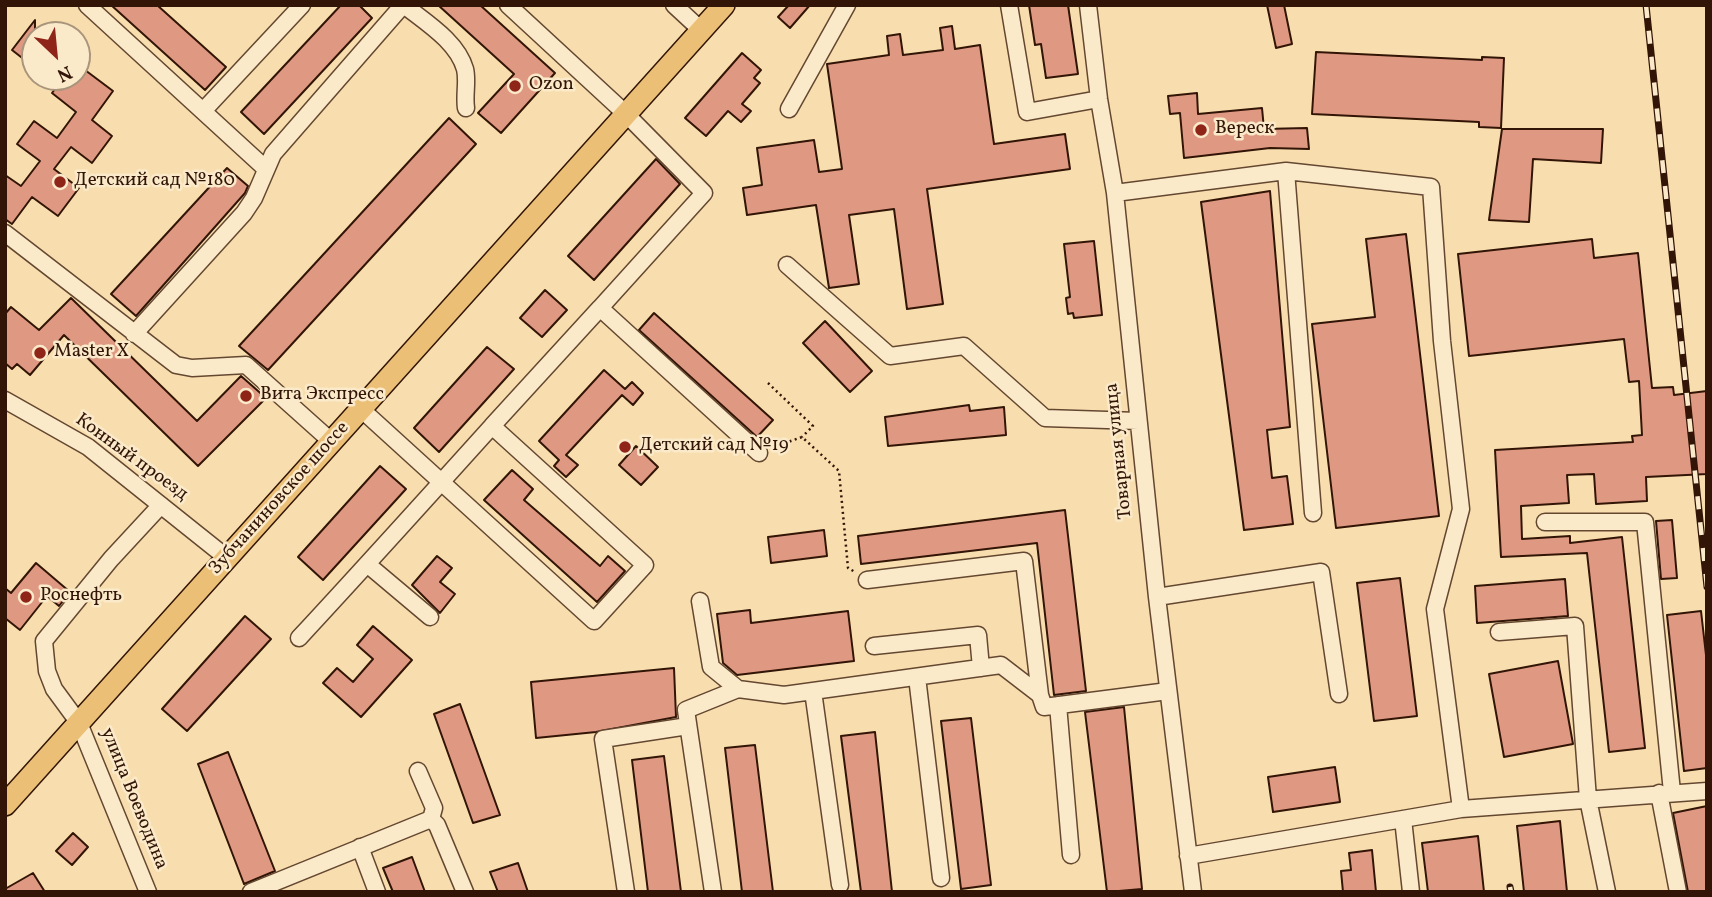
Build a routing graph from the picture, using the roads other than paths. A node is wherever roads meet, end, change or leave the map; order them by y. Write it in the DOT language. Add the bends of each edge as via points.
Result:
graph roads {
  1 [pos="87,5"];
  2 [pos="302,5"];
  3 [pos="403,5"];
  4 [pos="508,5"];
  5 [pos="674,5"];
  6 [pos="724,5"];
  7 [pos="847,5"];
  8 [pos="1009,5"];
  9 [pos="1088,5"];
  10 [pos="701,30"];
  11 [pos="1099,99"];
  12 [pos="466,108"];
  13 [pos="789,109"];
  14 [pos="203,111"];
  15 [pos="626,114"];
  16 [pos="266,169"];
  17 [pos="1286,171"];
  18 [pos="1115,193"];
  19 [pos="5,233"];
  20 [pos="788,265"];
  21 [pos="600,308"];
  22 [pos="134,334"];
  23 [pos="5,400"];
  24 [pos="361,409"];
  25 [pos="1138,421"];
  26 [pos="492,426"];
  27 [pos="331,442"];
  28 [pos="759,453"];
  29 [pos="441,482"];
  30 [pos="161,505"];
  31 [pos="1313,513"];
  32 [pos="1545,522"];
  33 [pos="227,558"];
  34 [pos="368,564"];
  35 [pos="867,580"];
  36 [pos="1157,597"];
  37 [pos="700,601"];
  38 [pos="430,617"];
  39 [pos="1499,632"];
  40 [pos="299,638"];
  41 [pos="874,646"];
  42 [pos="981,668"];
  43 [pos="917,677"];
  44 [pos="738,689"];
  45 [pos="813,691"];
  46 [pos="1168,691"];
  47 [pos="1339,694"];
  48 [pos="1040,695"];
  49 [pos="1058,705"];
  50 [pos="79,723"];
  51 [pos="688,726"];
  52 [pos="418,771"];
  53 [pos="1707,791"];
  54 [pos="1665,793"];
  55 [pos="1588,799"];
  56 [pos="5,805"];
  57 [pos="1461,809"];
  58 [pos="431,819"];
  59 [pos="1403,819"];
  60 [pos="360,847"];
  61 [pos="1071,855"];
  62 [pos="1188,856"];
  63 [pos="941,878"];
  64 [pos="840,885"];
  65 [pos="148,892"];
  66 [pos="251,892"];
  67 [pos="377,892"];
  68 [pos="465,892"];
  69 [pos="626,892"];
  70 [pos="713,892"];
  71 [pos="1193,892"];
  72 [pos="1411,892"];
  73 [pos="1607,892"];
  74 [pos="1678,892"];
  1 -- 14 [label="street"];
  2 -- 14 [label="street"];
  3 -- 12 [label="street" via="443,36 461,58 466,71"];
  3 -- 16 [label="street" via="283,142"];
  4 -- 15 [label="street"];
  5 -- 10 [label="street"];
  6 -- 10 [label="main road, Зубчаниновское шоссе"];
  7 -- 13 [label="street"];
  8 -- 11 [label="street" via="1027,112"];
  9 -- 11 [label="street, Товарная улица"];
  10 -- 15 [label="main road, Зубчаниновское шоссе"];
  11 -- 18 [label="street, Товарная улица"];
  14 -- 16 [label="street"];
  15 -- 21 [label="street" via="704,193"];
  15 -- 24 [label="main road, Зубчаниновское шоссе"];
  16 -- 22 [label="street" via="244,213"];
  17 -- 18 [label="street"];
  17 -- 31 [label="street"];
  17 -- 57 [label="street" via="1431,187 1461,509 1435,609"];
  18 -- 25 [label="street, Товарная улица"];
  19 -- 22 [label="street"];
  20 -- 25 [label="street" via="890,356 964,346 1045,418"];
  21 -- 26 [label="street"];
  21 -- 28 [label="street"];
  22 -- 27 [label="street" via="176,365 246,365"];
  23 -- 30 [label="street, Конный проезд" via="88,447"];
  24 -- 27 [label="main road, Зубчаниновское шоссе"];
  24 -- 29 [label="street"];
  25 -- 36 [label="street, Товарная улица"];
  26 -- 29 [label="street"];
  26 -- 29 [label="street" via="645,565 628,584 594,621"];
  27 -- 33 [label="main road, Зубчаниновское шоссе"];
  29 -- 34 [label="street"];
  30 -- 33 [label="street, Конный проезд"];
  30 -- 50 [label="street, улица Воеводина" via="44,641 54,689"];
  32 -- 54 [label="street" via="1645,522"];
  33 -- 50 [label="main road, Зубчаниновское шоссе"];
  34 -- 38 [label="street"];
  34 -- 40 [label="street"];
  35 -- 48 [label="street" via="1024,561"];
  36 -- 46 [label="street, Товарная улица"];
  36 -- 47 [label="street" via="1321,572"];
  37 -- 44 [label="street" via="711,667"];
  39 -- 55 [label="street" via="1575,625"];
  41 -- 42 [label="street" via="978,635"];
  42 -- 43 [label="street"];
  42 -- 48 [label="street" via="1001,665"];
  43 -- 45 [label="street"];
  43 -- 63 [label="street"];
  44 -- 45 [label="street" via="784,695"];
  44 -- 51 [label="street" via="686,710"];
  45 -- 64 [label="street"];
  46 -- 49 [label="street"];
  46 -- 62 [label="street, Товарная улица"];
  48 -- 49 [label="street" via="1044,707"];
  49 -- 61 [label="street"];
  50 -- 56 [label="main road, Зубчаниновское шоссе"];
  50 -- 65 [label="street, улица Воеводина"];
  51 -- 69 [label="street" via="603,738"];
  51 -- 70 [label="street"];
  52 -- 58 [label="street" via="434,808"];
  53 -- 54 [label="street"];
  54 -- 55 [label="street"];
  54 -- 74 [label="street"];
  55 -- 57 [label="street"];
  55 -- 73 [label="street"];
  57 -- 59 [label="street"];
  58 -- 60 [label="street"];
  58 -- 68 [label="street"];
  59 -- 62 [label="street"];
  59 -- 72 [label="street"];
  60 -- 66 [label="street"];
  60 -- 67 [label="street"];
  62 -- 71 [label="street, Товарная улица"];
}
